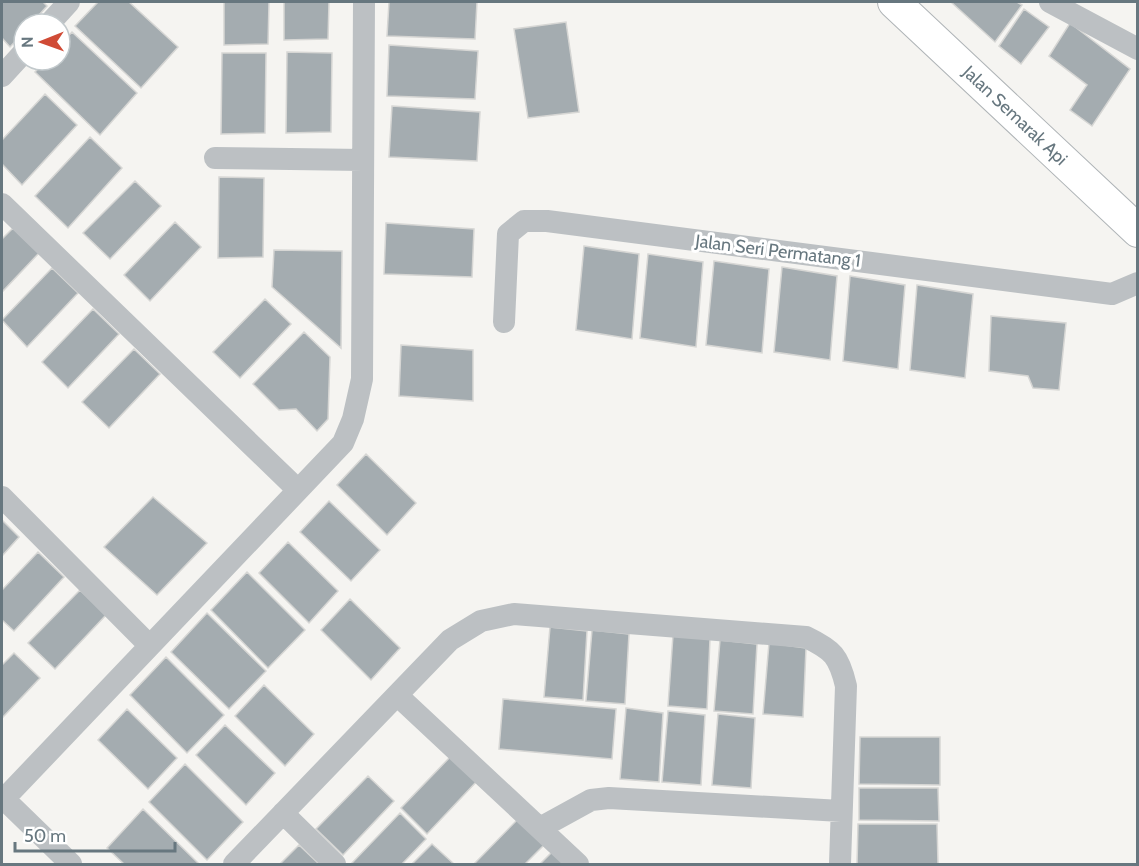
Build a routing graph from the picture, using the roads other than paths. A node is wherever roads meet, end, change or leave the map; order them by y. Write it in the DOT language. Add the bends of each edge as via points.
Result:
graph roads {
  1 [pos="364,2"];
  2 [pos="894,2"];
  3 [pos="1050,2"];
  4 [pos="1137,49"];
  5 [pos="215,158"];
  6 [pos="363,160"];
  7 [pos="2,204"];
  8 [pos="1137,231"];
  9 [pos="1137,283"];
  10 [pos="504,322"];
  11 [pos="297,489"];
  12 [pos="2,498"];
  13 [pos="149,645"];
  14 [pos="398,696"];
  15 [pos="3,798"];
  16 [pos="841,811"];
  17 [pos="283,813"];
  18 [pos="540,828"];
  19 [pos="71,864"];
  20 [pos="234,864"];
  21 [pos="335,864"];
  22 [pos="578,864"];
  23 [pos="840,864"];
  1 -- 6 [label="street"];
  2 -- 8 [label="street, Jalan Semarak Api"];
  3 -- 4 [label="street"];
  5 -- 6 [label="street"];
  6 -- 11 [label="street" via="362,379 358,402 343,443"];
  7 -- 11 [label="street"];
  9 -- 10 [label="street, Jalan Seri Permatang 1" via="1112,294 524,221 508,234"];
  11 -- 13 [label="street"];
  12 -- 13 [label="street"];
  13 -- 15 [label="street"];
  14 -- 16 [label="street" via="450,640 482,621 514,614 806,637 830,648 841,665 846,686"];
  14 -- 17 [label="street"];
  14 -- 18 [label="street"];
  15 -- 19 [label="street"];
  16 -- 18 [label="street" via="609,798 581,804"];
  16 -- 23 [label="street"];
  17 -- 20 [label="street"];
  17 -- 21 [label="street"];
  18 -- 22 [label="street"];
}
